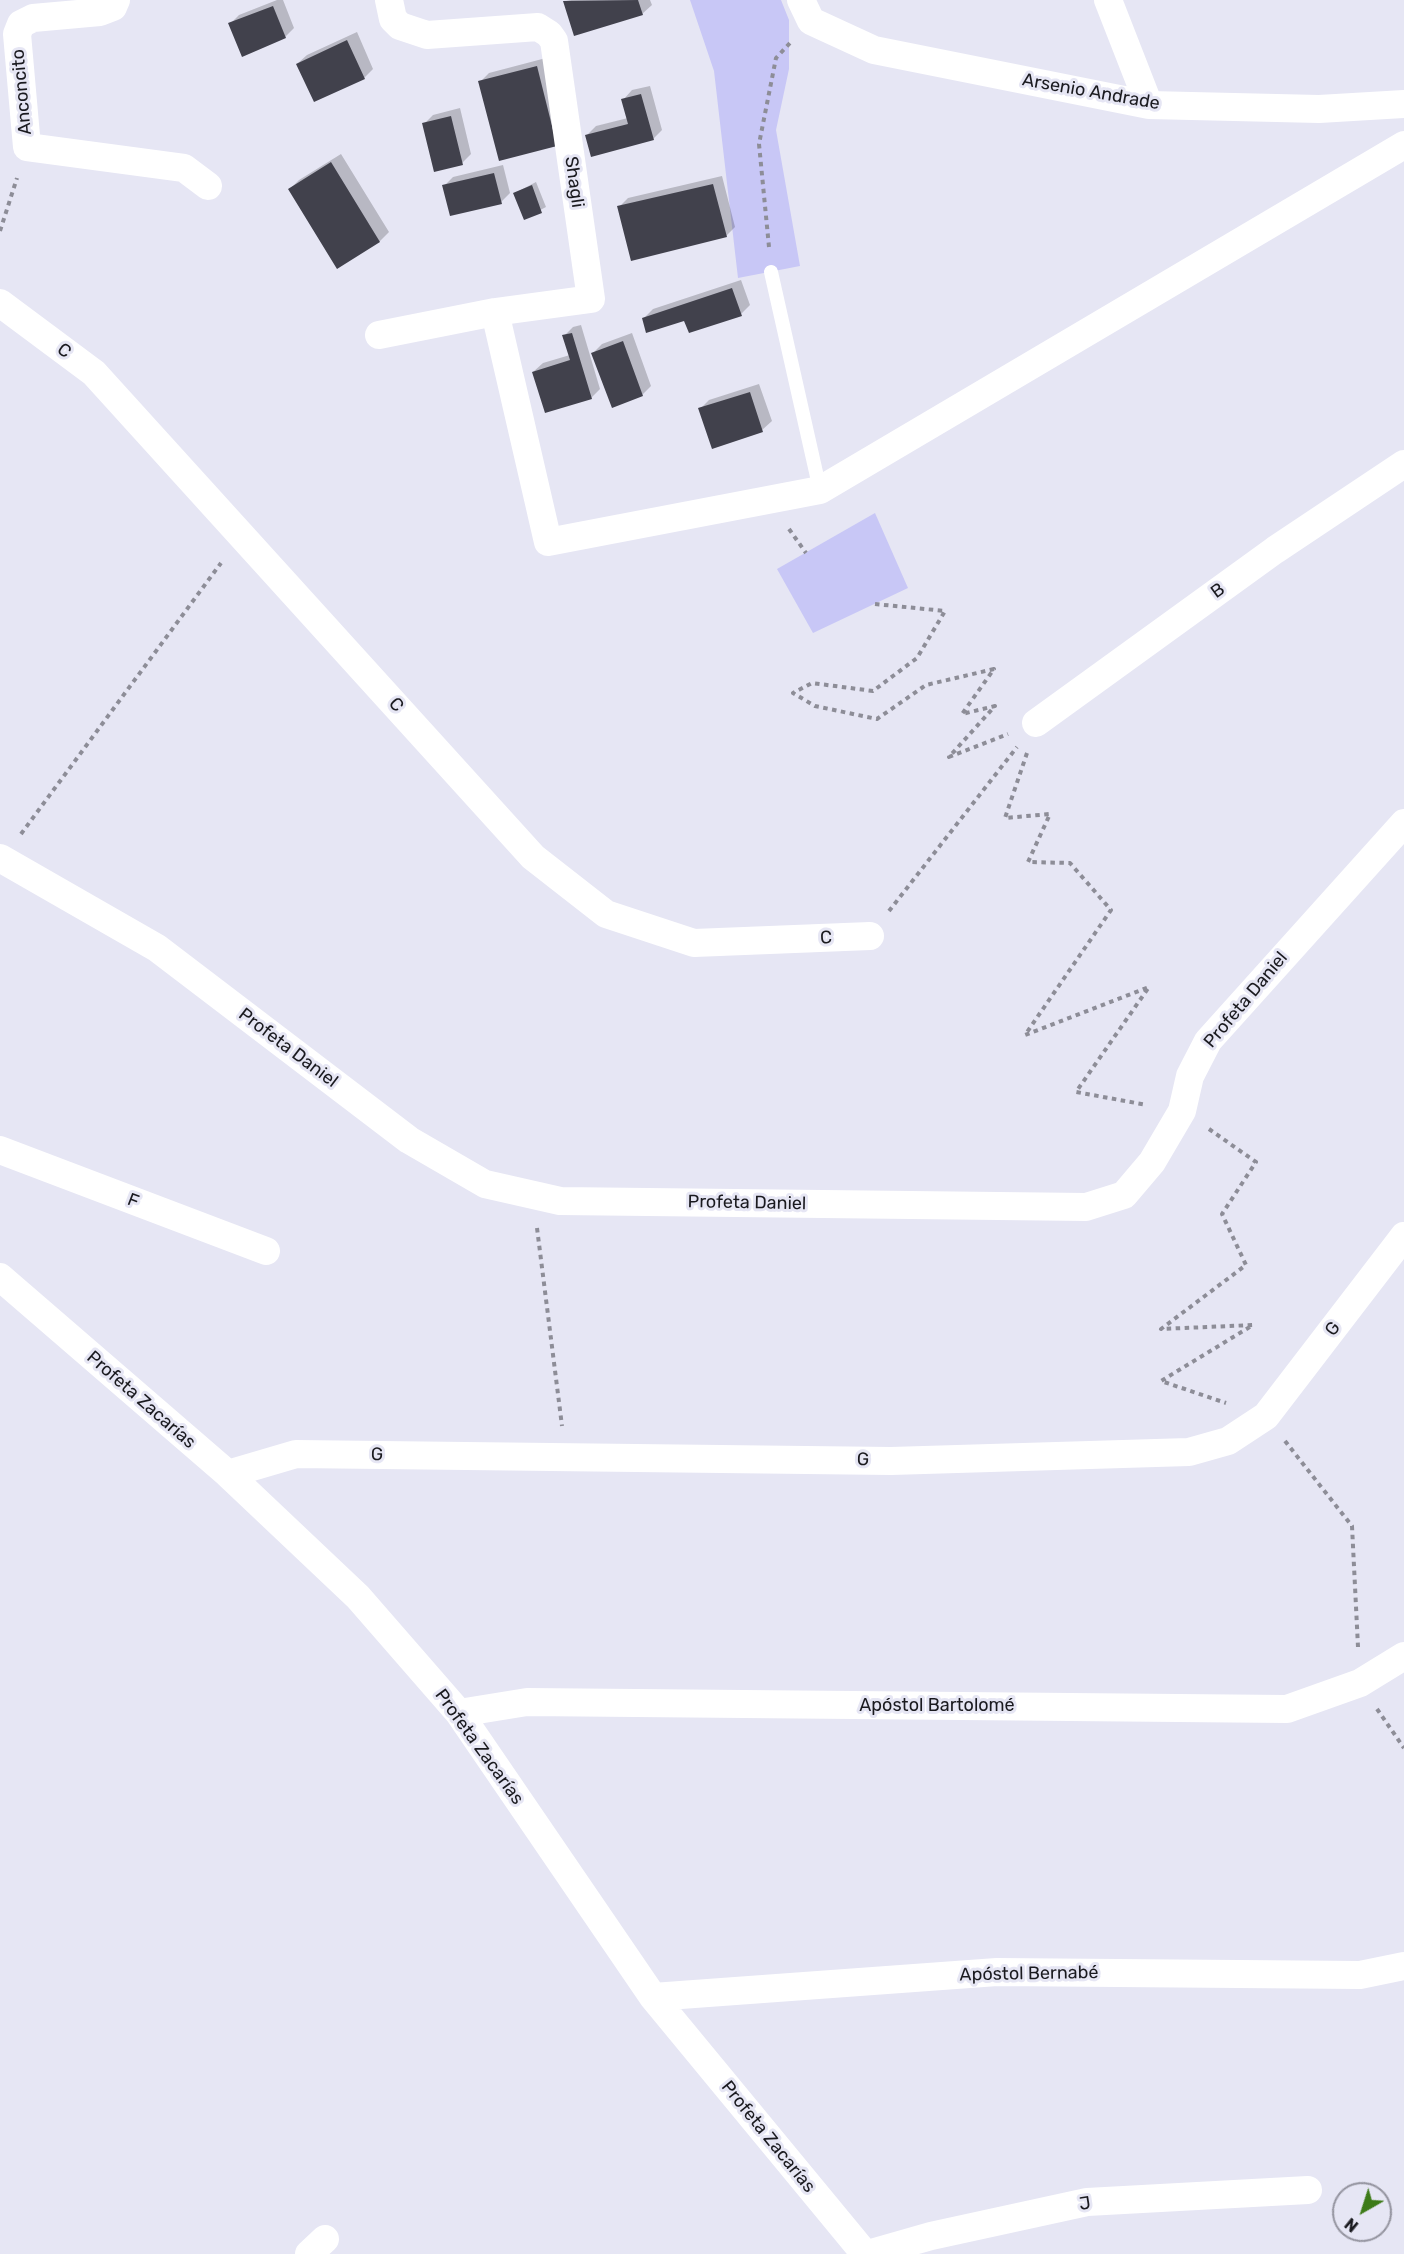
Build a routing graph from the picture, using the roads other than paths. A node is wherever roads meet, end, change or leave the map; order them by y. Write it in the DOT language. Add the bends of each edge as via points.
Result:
graph roads {
  1 [pos="116,0"];
  2 [pos="389,0"];
  3 [pos="1108,0"];
  4 [pos="806,10"];
  5 [pos="1404,104"];
  6 [pos="1149,105"];
  7 [pos="1404,145"];
  8 [pos="208,186"];
  9 [pos="771,272"];
  10 [pos="0,303"];
  11 [pos="495,312"];
  12 [pos="379,335"];
  13 [pos="1404,464"];
  14 [pos="820,490"];
  15 [pos="1036,723"];
  16 [pos="1404,823"];
  17 [pos="1,858"];
  18 [pos="870,936"];
  19 [pos="0,1150"];
  20 [pos="1404,1236"];
  21 [pos="266,1251"];
  22 [pos="0,1277"];
  23 [pos="228,1474"];
  24 [pos="1404,1656"];
  25 [pos="459,1713"];
  26 [pos="1404,1966"];
  27 [pos="653,1997"];
  28 [pos="1308,2190"];
  29 [pos="866,2254"];
  1 -- 8 [label="street, Anconcito" via="113,7 100,12 33,18 21,24 17,34 27,147 184,168"];
  2 -- 11 [label="street, Shagli" via="393,19 411,31 427,35 538,27 554,42 591,299"];
  3 -- 6 [label="street"];
  4 -- 6 [label="street, Arsenio Andrade" via="874,50"];
  5 -- 6 [label="street, Arsenio Andrade" via="1319,109"];
  7 -- 14 [label="street"];
  9 -- 14 [label="lane"];
  10 -- 18 [label="street, C" via="94,373 533,857 606,914 694,943"];
  11 -- 12 [label="street, Shagli"];
  11 -- 14 [label="street" via="548,542"];
  13 -- 15 [label="street, B" via="1275,550"];
  16 -- 17 [label="street, Profeta Daniel" via="1208,1041 1190,1076 1182,1111 1152,1162 1124,1195 1086,1207 560,1201 485,1184 409,1140 157,948"];
  19 -- 21 [label="street, F"];
  20 -- 23 [label="street, G" via="1266,1416 1228,1441 1189,1452 891,1461 296,1454"];
  22 -- 23 [label="street, Profeta Zacarías"];
  23 -- 25 [label="street, Profeta Zacarías" via="358,1597"];
  24 -- 25 [label="street, Apóstol Bartolomé" via="1360,1683 1287,1709 527,1702"];
  25 -- 27 [label="street, Profeta Zacarías"];
  26 -- 27 [label="street, Apóstol Bernabé" via="1360,1975 997,1972"];
  27 -- 29 [label="street, Profeta Zacarías"];
  28 -- 29 [label="street, J" via="1087,2202"];
}
